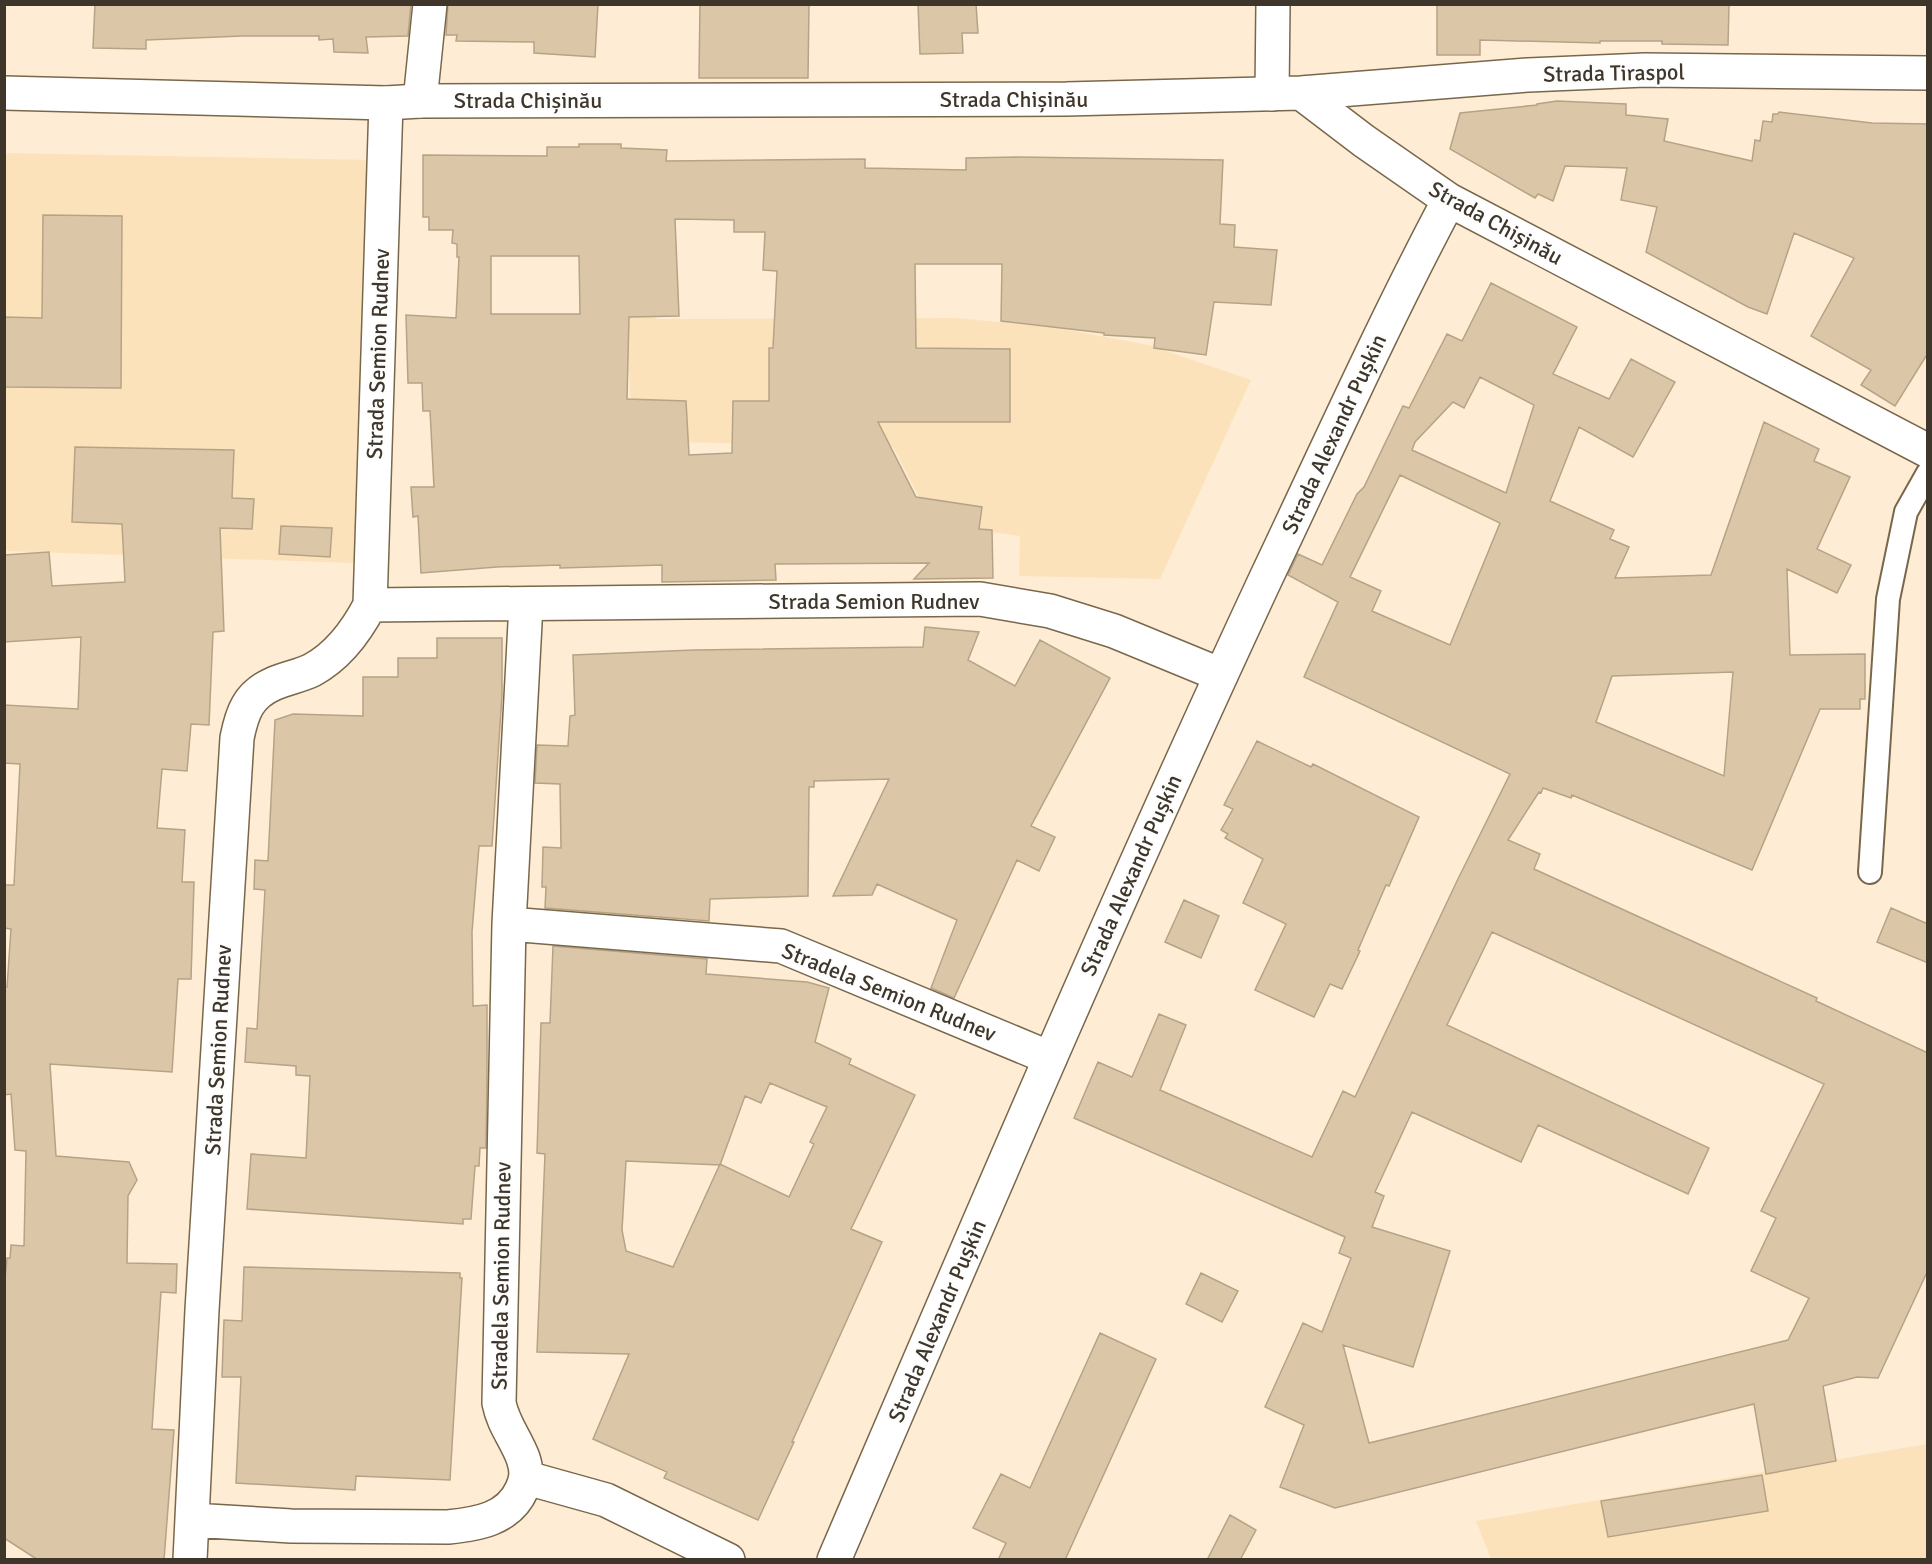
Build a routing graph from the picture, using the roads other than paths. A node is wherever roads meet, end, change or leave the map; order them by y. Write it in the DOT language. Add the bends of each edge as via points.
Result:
graph roads {
  1 [pos="430,4"];
  2 [pos="1273,4"];
  3 [pos="1928,73"];
  4 [pos="4,93"];
  5 [pos="1287,93"];
  6 [pos="420,101"];
  7 [pos="386,103"];
  8 [pos="1449,200"];
  9 [pos="1928,451"];
  10 [pos="1928,473"];
  11 [pos="526,604"];
  12 [pos="370,605"];
  13 [pos="1221,675"];
  14 [pos="1870,872"];
  15 [pos="508,924"];
  16 [pos="1050,1058"];
  17 [pos="527,1478"];
  18 [pos="192,1520"];
  19 [pos="190,1560"];
  20 [pos="728,1560"];
  21 [pos="834,1560"];
  1 -- 6 [label="street"];
  2 -- 5 [label="street"];
  3 -- 5 [label="street, Strada Tiraspol" via="1646,70"];
  4 -- 7 [label="street, Strada Chișinău"];
  5 -- 6 [label="street, Strada Chișinău" via="1066,99"];
  5 -- 8 [label="street, Strada Chișinău"];
  6 -- 7 [label="street, Strada Chișinău"];
  7 -- 12 [label="street, Strada Semion Rudnev"];
  8 -- 9 [label="street, Strada Chișinău"];
  8 -- 13 [label="street, Strada Alexandr Pușkin" via="1402,289"];
  10 -- 14 [label="lane" via="1906,512 1888,598"];
  11 -- 12 [label="street, Strada Semion Rudnev"];
  11 -- 13 [label="street, Strada Semion Rudnev" via="980,599 1050,611 1114,631"];
  11 -- 15 [label="street, Stradela Semion Rudnev"];
  12 -- 18 [label="street, Strada Semion Rudnev" via="348,640 314,669 273,684 252,697 242,715 237,738"];
  13 -- 16 [label="street, Strada Alexandr Pușkin"];
  15 -- 16 [label="street, Stradela Semion Rudnev" via="781,946"];
  15 -- 17 [label="street, Stradela Semion Rudnev" via="499,1403 501,1417 523,1458"];
  16 -- 21 [label="street, Strada Alexandr Pușkin"];
  17 -- 18 [label="street" via="518,1499 501,1515 472,1525 291,1526"];
  17 -- 20 [label="street" via="606,1500"];
  18 -- 19 [label="street, Strada Semion Rudnev"];
}
